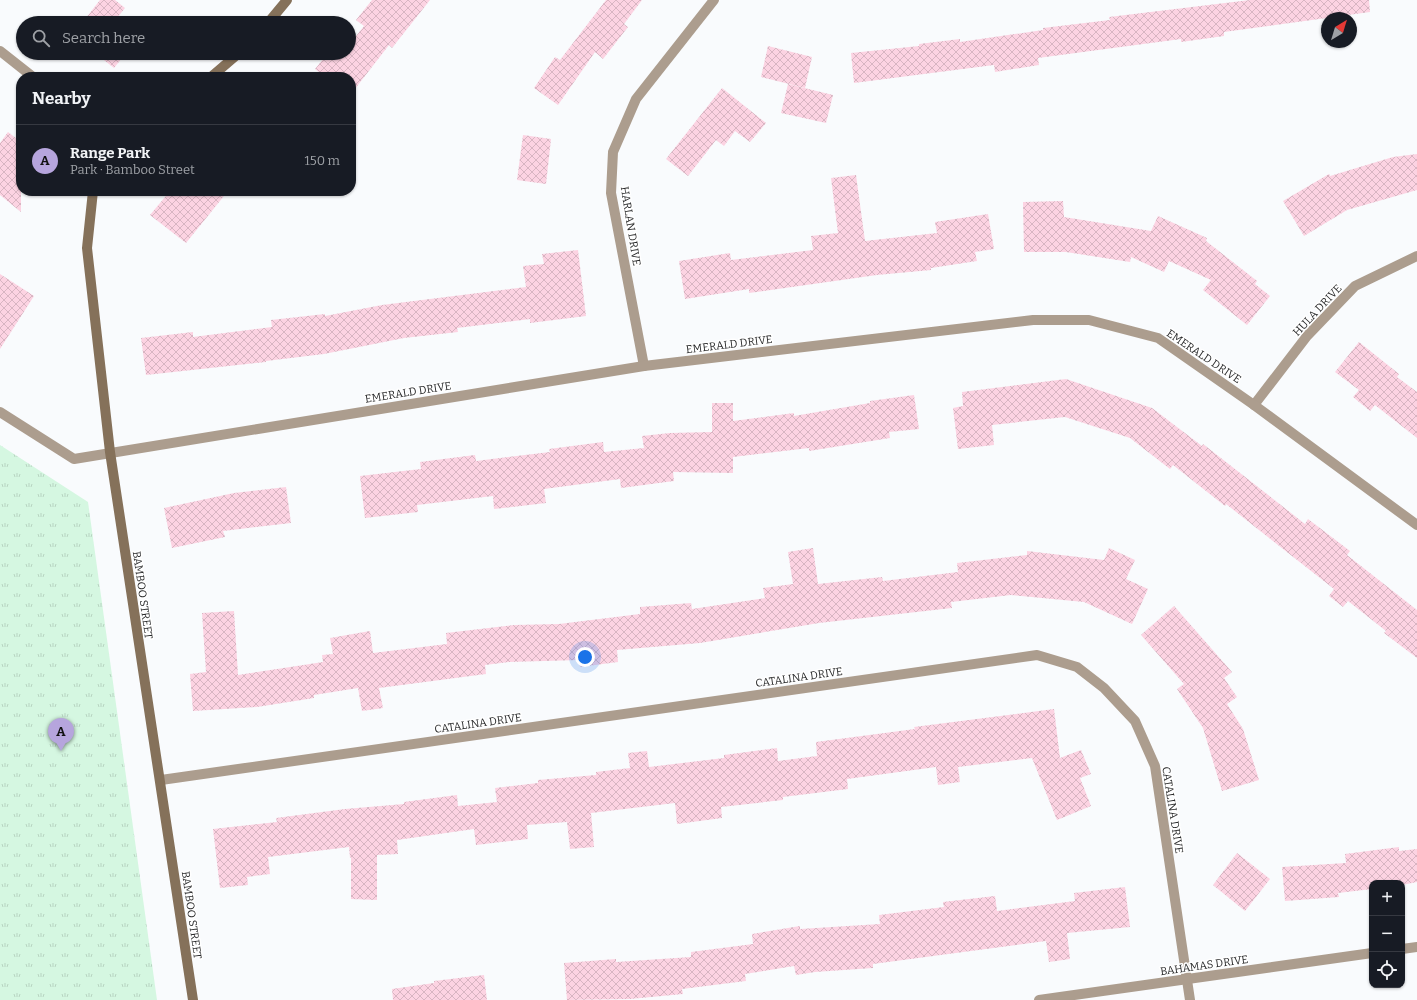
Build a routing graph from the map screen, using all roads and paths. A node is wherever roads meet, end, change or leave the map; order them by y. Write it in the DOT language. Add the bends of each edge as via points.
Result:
graph roads {
  1 [pos="287,0"];
  2 [pos="714,0"];
  3 [pos="274,16"];
  4 [pos="0,51"];
  5 [pos="231,60"];
  6 [pos="27,72"];
  7 [pos="217,72"];
  8 [pos="92,196"];
  9 [pos="1417,256"];
  10 [pos="644,366"];
  11 [pos="1254,405"];
  12 [pos="0,412"];
  13 [pos="110,452"];
  14 [pos="1417,525"];
  15 [pos="161,780"];
  16 [pos="1417,947"];
  17 [pos="1405,949"];
  18 [pos="1369,953"];
  19 [pos="1186,979"];
  20 [pos="193,1000"];
  21 [pos="1038,1000"];
  22 [pos="1190,1000"];
  1 -- 3 [label="street"];
  2 -- 10 [label="street, HARLAN DRIVE" via="636,99 613,152 611,193"];
  4 -- 6 [label="street"];
  5 -- 7 [label="street"];
  8 -- 13 [label="street, BAMBOO STREET" via="87,248"];
  9 -- 11 [label="street, HULA DRIVE" via="1356,286 1307,336"];
  10 -- 11 [label="street, EMERALD DRIVE" via="1033,320 1089,320 1158,338"];
  10 -- 13 [label="street, EMERALD DRIVE"];
  11 -- 14 [label="street, EMERALD DRIVE"];
  12 -- 13 [label="street, EMERALD DRIVE" via="74,459"];
  13 -- 15 [label="street, BAMBOO STREET"];
  15 -- 19 [label="street, CATALINA DRIVE" via="1037,656 1076,667 1104,688 1135,721 1155,766"];
  15 -- 20 [label="street, BAMBOO STREET"];
  16 -- 17 [label="street"];
  18 -- 19 [label="street, BAHAMAS DRIVE"];
  19 -- 21 [label="street, BAHAMAS DRIVE"];
  19 -- 22 [label="street, CATALINA DRIVE"];
}
